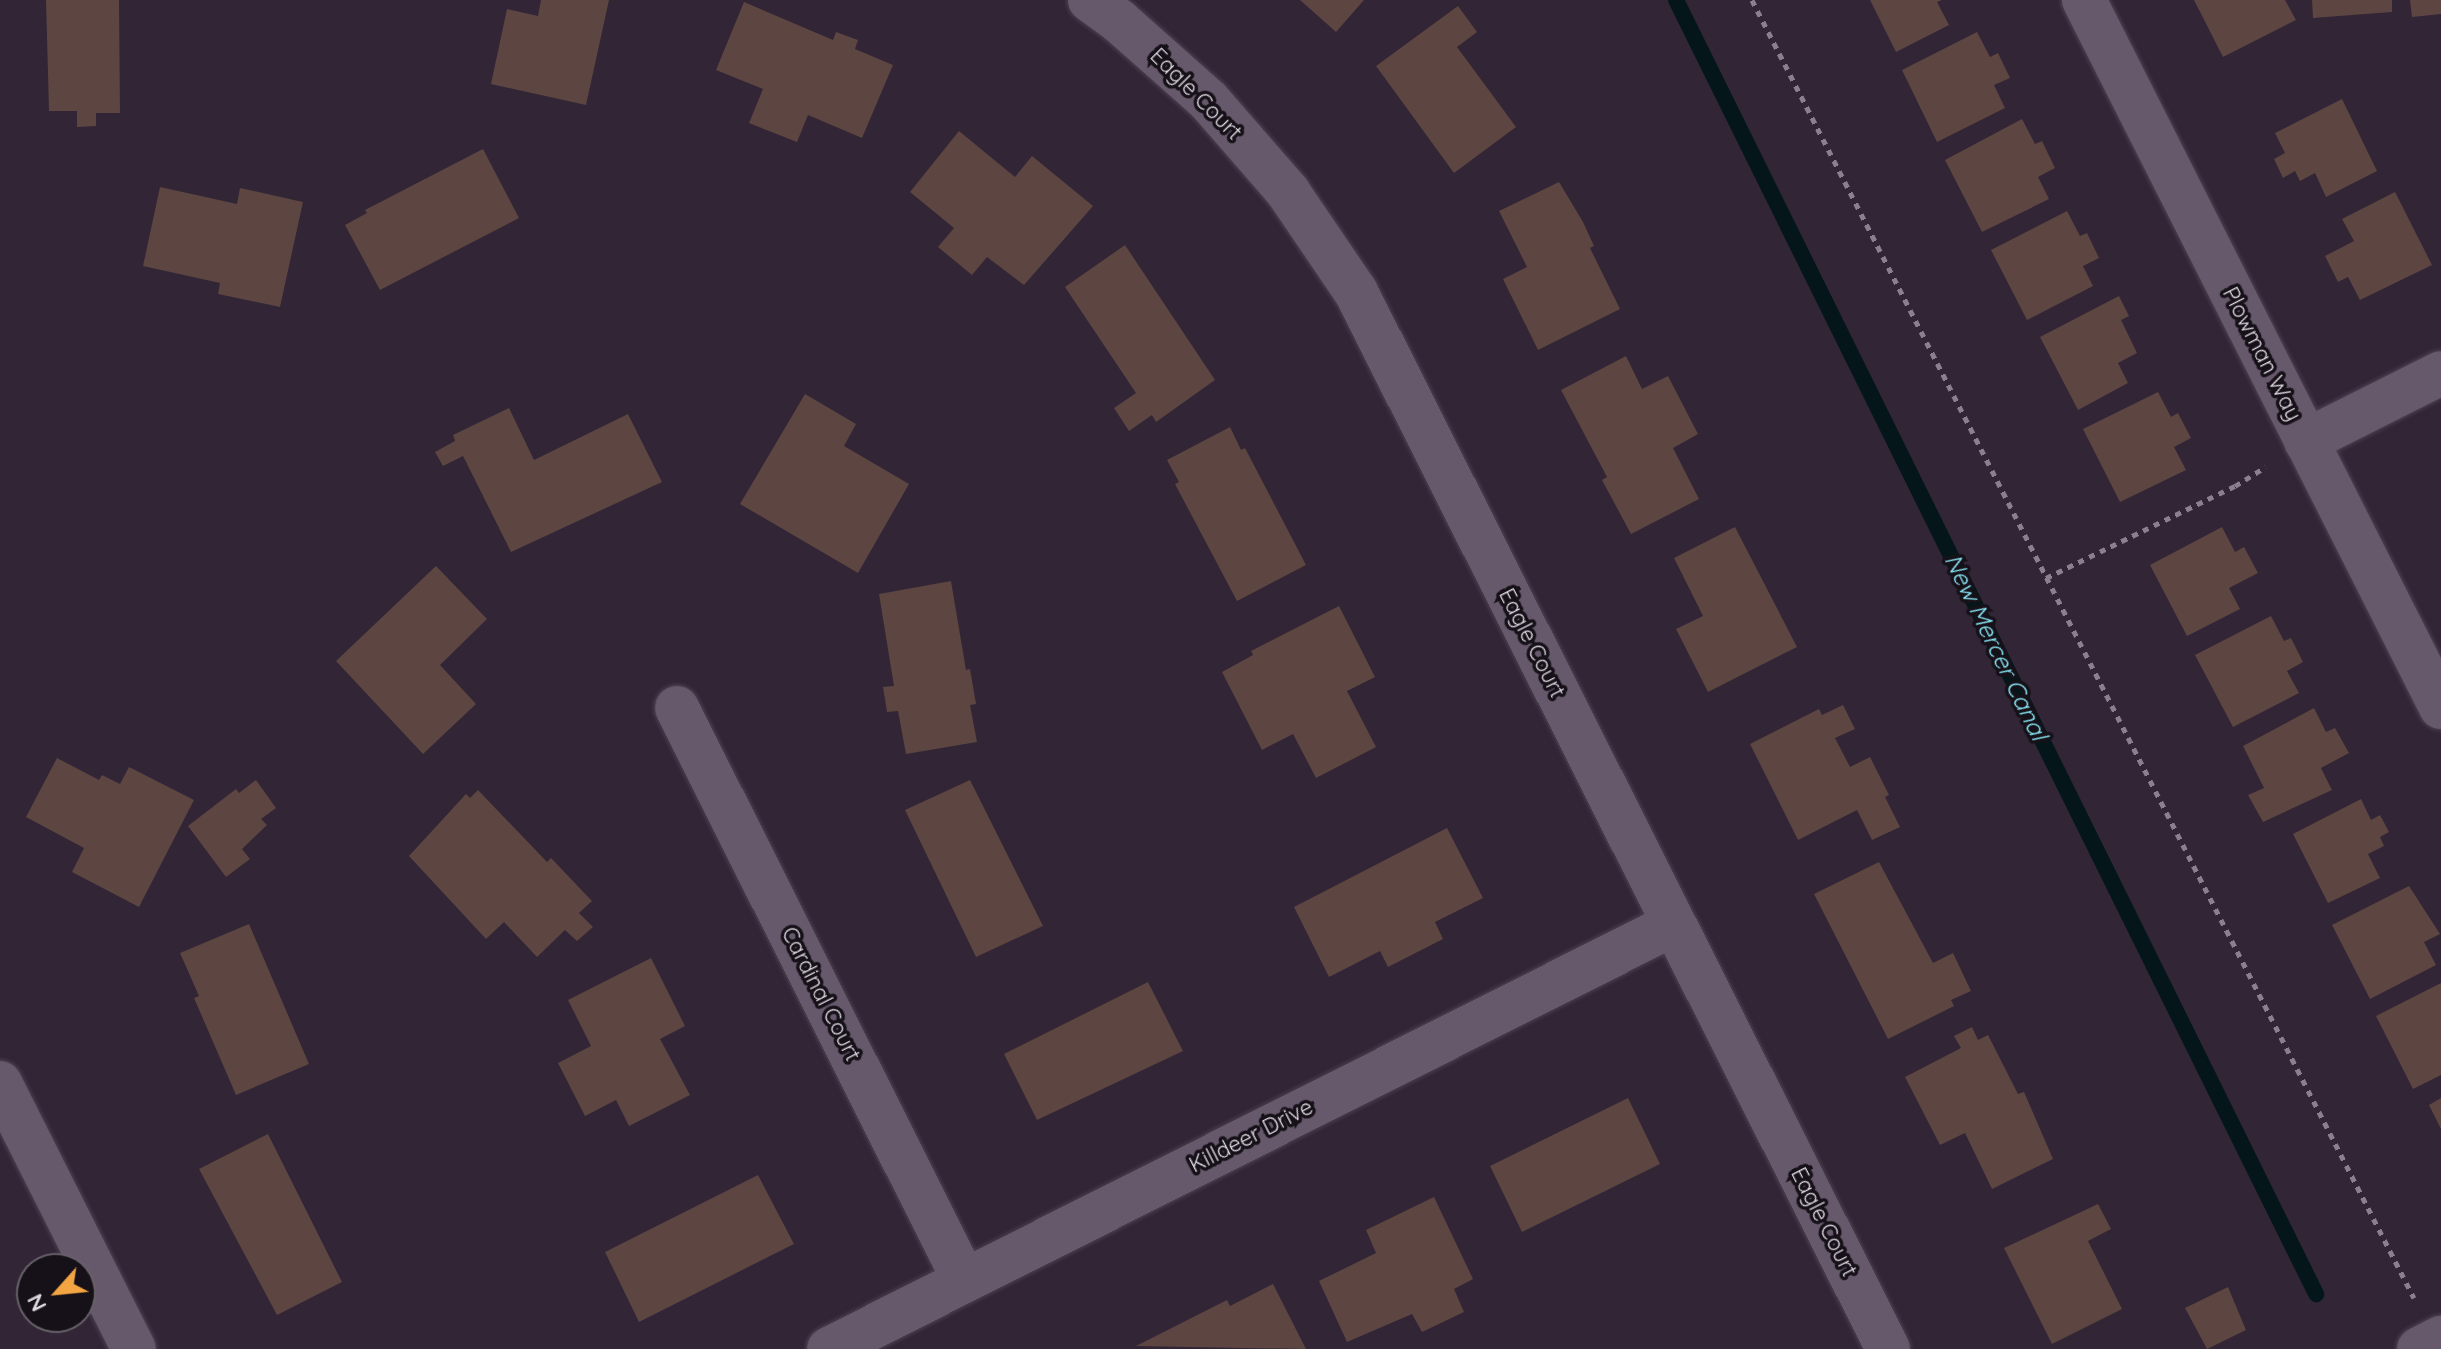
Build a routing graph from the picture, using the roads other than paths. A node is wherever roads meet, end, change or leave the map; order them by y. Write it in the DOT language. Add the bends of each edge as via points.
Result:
graph roads {
  1 [pos="1090,0"];
  2 [pos="2084,0"];
  3 [pos="2441,373"];
  4 [pos="2306,441"];
  5 [pos="2441,707"];
  6 [pos="677,708"];
  7 [pos="1674,924"];
  8 [pos="0,1083"];
  9 [pos="964,1280"];
  10 [pos="134,1349"];
  11 [pos="829,1349"];
  12 [pos="1888,1349"];
  1 -- 7 [label="street, Eagle Court" via="1209,101 1288,192 1356,292"];
  2 -- 4 [label="street, Plowman Way"];
  3 -- 4 [label="street"];
  4 -- 5 [label="street, Plowman Way"];
  6 -- 9 [label="street, Cardinal Court"];
  7 -- 9 [label="street, Killdeer Drive"];
  7 -- 12 [label="street, Eagle Court"];
  8 -- 10 [label="street"];
  9 -- 11 [label="street, Killdeer Drive"];
}
